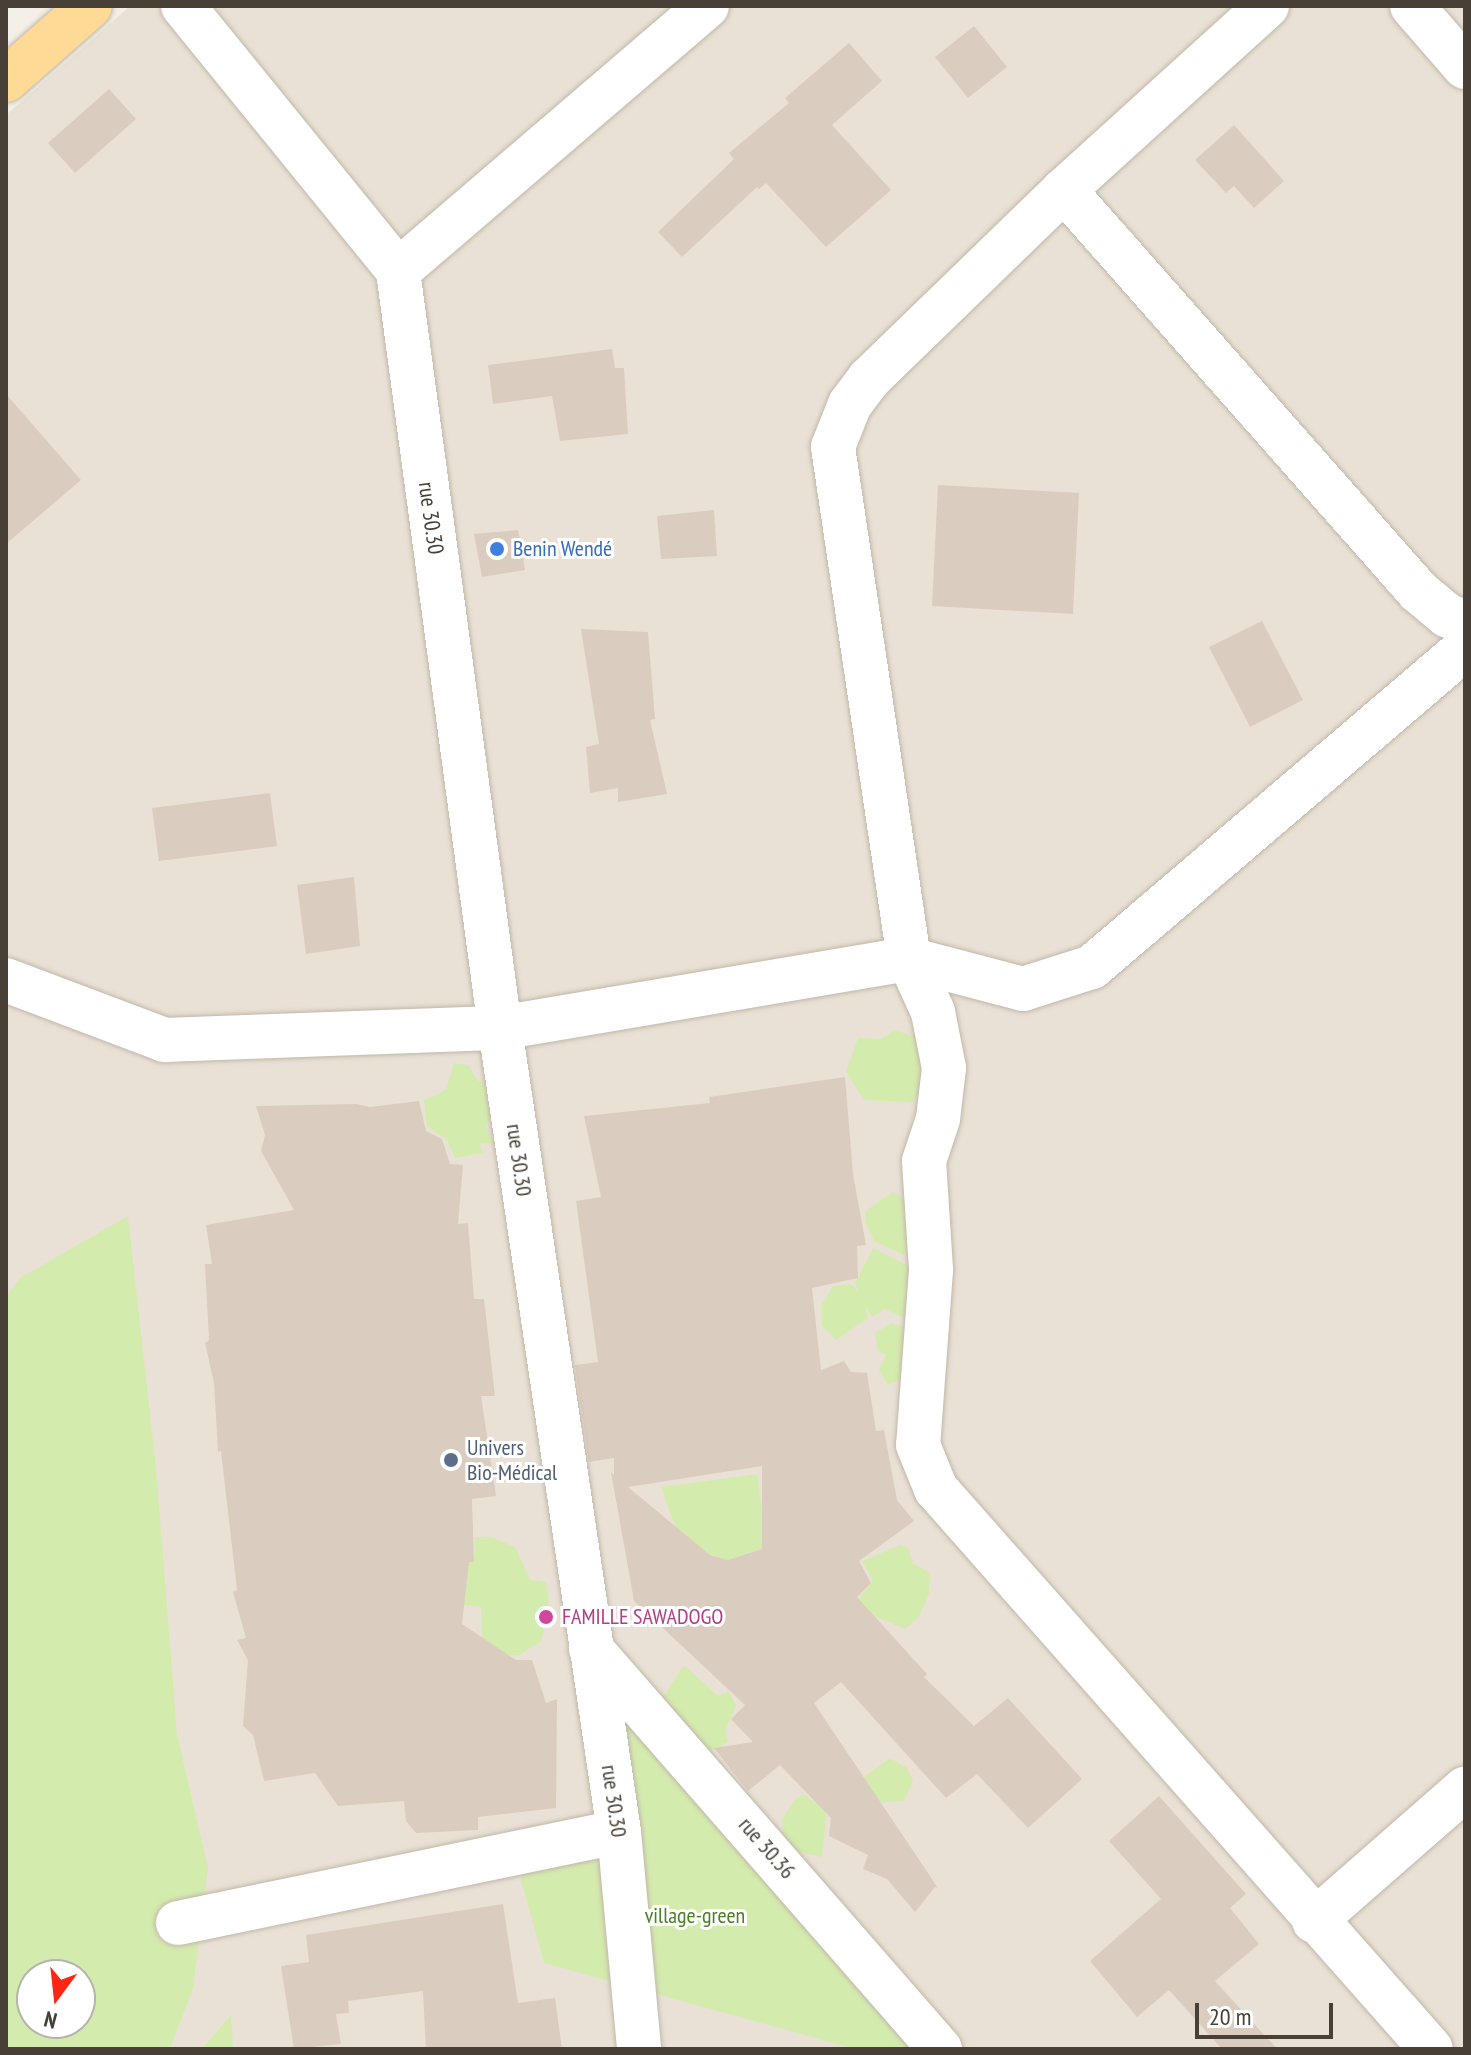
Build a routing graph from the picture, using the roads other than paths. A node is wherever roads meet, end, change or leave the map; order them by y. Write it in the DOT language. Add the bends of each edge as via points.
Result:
graph roads {
  1 [pos="90,6"];
  2 [pos="183,6"];
  3 [pos="707,6"];
  4 [pos="1267,6"];
  5 [pos="1412,6"];
  6 [pos="1465,67"];
  7 [pos="6,80"];
  8 [pos="1064,190"];
  9 [pos="398,271"];
  10 [pos="1465,623"];
  11 [pos="1465,648"];
  12 [pos="909,959"];
  13 [pos="6,980"];
  14 [pos="500,1028"];
  15 [pos="591,1649"];
  16 [pos="1465,1789"];
  17 [pos="619,1832"];
  18 [pos="1314,1921"];
  19 [pos="178,1923"];
  20 [pos="639,2049"];
  21 [pos="940,2049"];
  22 [pos="1431,2049"];
  1 -- 7 [label="main road"];
  2 -- 9 [label="street"];
  3 -- 9 [label="street"];
  4 -- 8 [label="street"];
  5 -- 6 [label="street"];
  8 -- 10 [label="street" via="1418,591"];
  8 -- 12 [label="street" via="869,379 850,404 833,447"];
  9 -- 14 [label="street, rue 30.30"];
  11 -- 12 [label="street" via="1092,967 1023,989"];
  12 -- 14 [label="street"];
  12 -- 18 [label="street" via="933,1012 944,1068 938,1119 924,1161 931,1270 918,1445 936,1489"];
  13 -- 14 [label="street" via="165,1040"];
  14 -- 15 [label="street, rue 30.30"];
  15 -- 17 [label="street, rue 30.30"];
  15 -- 21 [label="street, rue 30.36"];
  16 -- 18 [label="street"];
  17 -- 19 [label="street"];
  17 -- 20 [label="street, rue 30.30"];
  18 -- 22 [label="street"];
}
